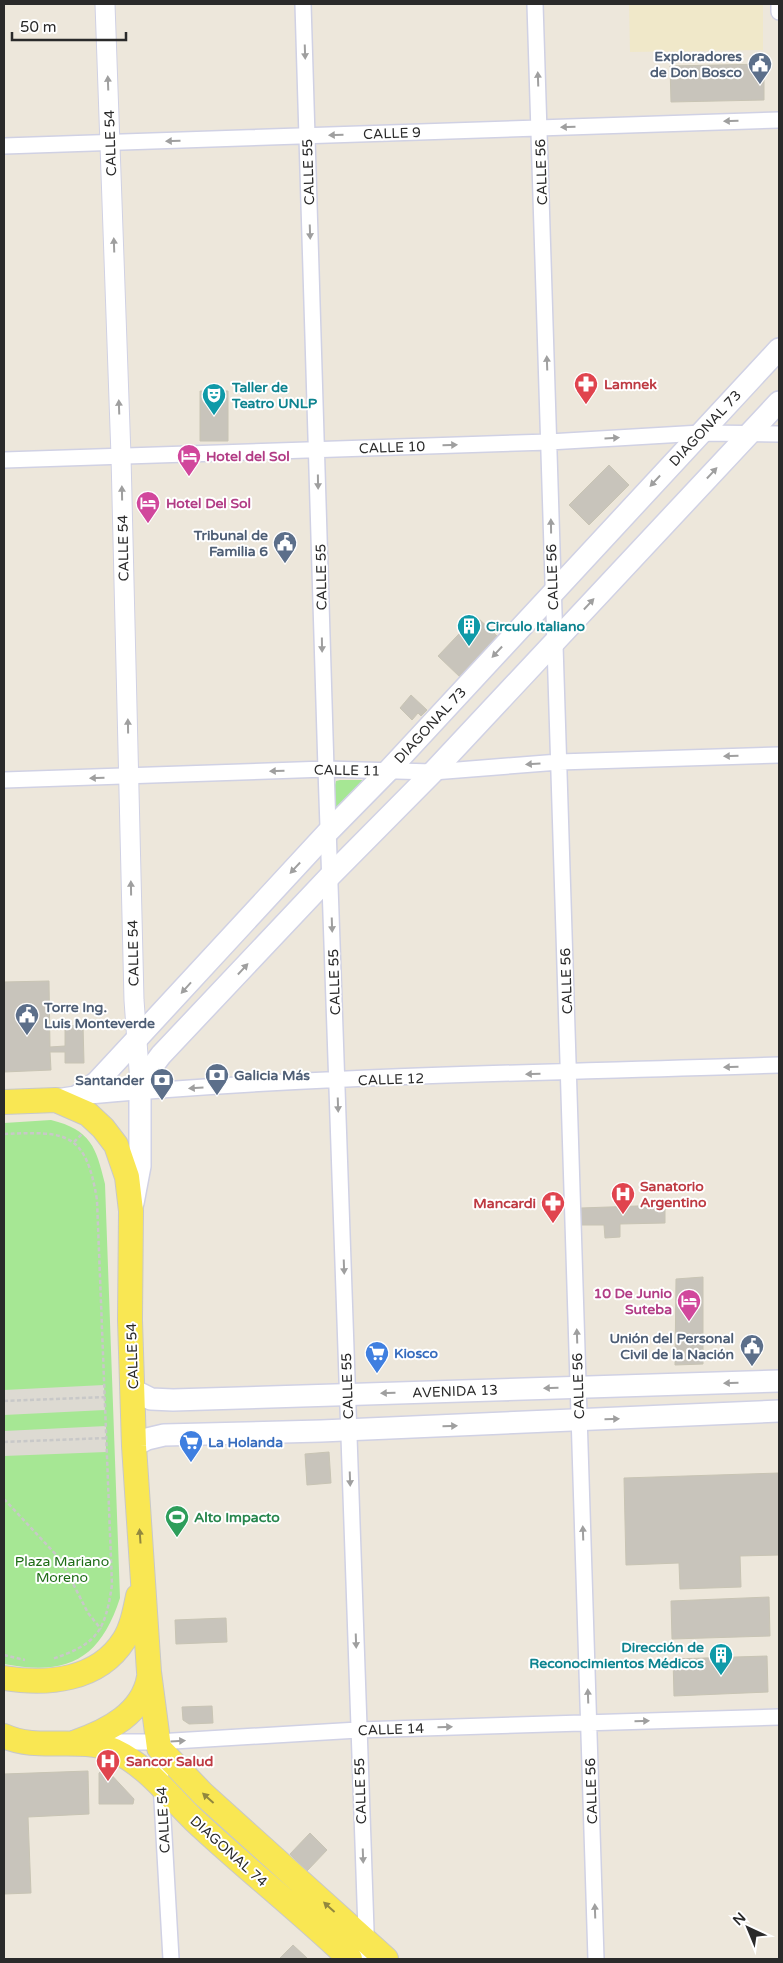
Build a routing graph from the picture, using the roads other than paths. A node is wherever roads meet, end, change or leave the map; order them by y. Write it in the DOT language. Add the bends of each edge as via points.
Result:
graph roads {
  1 [pos="105,4"];
  2 [pos="303,4"];
  3 [pos="535,4"];
  4 [pos="779,4"];
  5 [pos="779,12"];
  6 [pos="779,120"];
  7 [pos="539,128"];
  8 [pos="307,136"];
  9 [pos="110,143"];
  10 [pos="4,146"];
  11 [pos="779,349"];
  12 [pos="779,402"];
  13 [pos="700,433"];
  14 [pos="779,434"];
  15 [pos="748,435"];
  16 [pos="549,442"];
  17 [pos="317,449"];
  18 [pos="121,456"];
  19 [pos="4,460"];
  20 [pos="552,592"];
  21 [pos="555,640"];
  22 [pos="779,754"];
  23 [pos="559,762"];
  24 [pos="326,768"];
  25 [pos="388,771"];
  26 [pos="433,772"];
  27 [pos="129,777"];
  28 [pos="4,780"];
  29 [pos="328,832"];
  30 [pos="330,876"];
  31 [pos="136,1042"];
  32 [pos="779,1065"];
  33 [pos="569,1072"];
  34 [pos="338,1080"];
  35 [pos="139,1087"];
  36 [pos="66,1099"];
  37 [pos="4,1102"];
  38 [pos="131,1211"];
  39 [pos="779,1381"];
  40 [pos="578,1387"];
  41 [pos="133,1390"];
  42 [pos="348,1394"];
  43 [pos="779,1412"];
  44 [pos="579,1420"];
  45 [pos="349,1430"];
  46 [pos="134,1446"];
  47 [pos="142,1574"];
  48 [pos="150,1672"];
  49 [pos="4,1678"];
  50 [pos="779,1717"];
  51 [pos="589,1723"];
  52 [pos="358,1730"];
  53 [pos="4,1736"];
  54 [pos="76,1742"];
  55 [pos="26,1744"];
  56 [pos="158,1745"];
  57 [pos="4,1750"];
  58 [pos="162,1788"];
  59 [pos="366,1949"];
  60 [pos="171,1959"];
  61 [pos="350,1959"];
  62 [pos="386,1959"];
  63 [pos="596,1959"];
  9 -- 1 [label="street, CALLE 54, one-way"];
  2 -- 8 [label="street, CALLE 55, one-way"];
  7 -- 3 [label="street, CALLE 56, one-way"];
  4 -- 5 [label="street"];
  6 -- 7 [label="street, CALLE 9, one-way"];
  7 -- 8 [label="street, CALLE 9, one-way"];
  16 -- 7 [label="street, CALLE 56, one-way"];
  8 -- 9 [label="street, CALLE 9, one-way"];
  8 -- 17 [label="street, CALLE 55, one-way"];
  9 -- 10 [label="street, CALLE 9"];
  18 -- 9 [label="street, CALLE 54, one-way"];
  11 -- 13 [label="main road, DIAGONAL 73"];
  12 -- 15 [label="main road"];
  13 -- 15 [label="street, CALLE 10"];
  16 -- 13 [label="street, CALLE 10, one-way"];
  13 -- 20 [label="main road, DIAGONAL 73, one-way"];
  14 -- 15 [label="street, CALLE 10"];
  21 -- 15 [label="main road, one-way"];
  17 -- 16 [label="street, CALLE 10, one-way"];
  20 -- 16 [label="street, CALLE 56, one-way"];
  17 -- 18 [label="street, CALLE 10"];
  17 -- 24 [label="street, CALLE 55, one-way"];
  18 -- 19 [label="street, CALLE 10"];
  27 -- 18 [label="street, CALLE 54, one-way"];
  20 -- 21 [label="street, CALLE 56"];
  20 -- 25 [label="main road, DIAGONAL 73, one-way"];
  21 -- 23 [label="street, CALLE 56"];
  21 -- 26 [label="main road"];
  22 -- 23 [label="street, CALLE 11, one-way"];
  23 -- 26 [label="street, CALLE 11, one-way"];
  23 -- 33 [label="street, CALLE 56"];
  24 -- 25 [label="street, CALLE 11"];
  24 -- 27 [label="street, CALLE 11, one-way"];
  24 -- 29 [label="street, CALLE 55"];
  25 -- 26 [label="street, CALLE 11"];
  25 -- 29 [label="main road, DIAGONAL 73"];
  26 -- 30 [label="main road"];
  27 -- 28 [label="street, CALLE 11, one-way"];
  31 -- 27 [label="street, CALLE 54, one-way"];
  29 -- 30 [label="street, CALLE 55"];
  29 -- 31 [label="main road, DIAGONAL 73, one-way"];
  30 -- 34 [label="street, CALLE 55, one-way"];
  35 -- 30 [label="main road, one-way" via="161,1055"];
  31 -- 35 [label="street, CALLE 54"];
  31 -- 36 [label="main road, DIAGONAL 73" via="97,1082"];
  32 -- 33 [label="street, CALLE 12, one-way"];
  33 -- 34 [label="street, CALLE 12, one-way"];
  40 -- 33 [label="street, CALLE 56, one-way"];
  34 -- 35 [label="street, CALLE 12, one-way"];
  34 -- 42 [label="street, CALLE 55, one-way"];
  35 -- 36 [label="street, CALLE 12"];
  35 -- 38 [label="main road, CALLE 54" via="140,1166"];
  36 -- 37 [label="main road, CALLE 12"];
  36 -- 38 [label="main road" via="88,1114 111,1137 122,1159"];
  38 -- 41 [label="main road, CALLE 54"];
  39 -- 40 [label="main road, AVENIDA 13, one-way"];
  40 -- 42 [label="main road, AVENIDA 13, one-way"];
  40 -- 44 [label="street, CALLE 56"];
  41 -- 42 [label="main road, AVENIDA 13" via="151,1399 173,1400"];
  41 -- 46 [label="main road, CALLE 54"];
  42 -- 45 [label="street, CALLE 55"];
  44 -- 43 [label="main road, one-way"];
  45 -- 44 [label="main road, one-way"];
  51 -- 44 [label="street, CALLE 56, one-way"];
  45 -- 46 [label="main road" via="164,1435"];
  45 -- 52 [label="street, CALLE 55, one-way"];
  47 -- 46 [label="main road, CALLE 54, one-way"];
  47 -- 48 [label="main road, CALLE 54"];
  47 -- 49 [label="main road" via="133,1621 124,1640 104,1662 86,1674 56,1680"];
  48 -- 54 [label="main road" via="145,1692 132,1711 113,1726"];
  48 -- 56 [label="main road, CALLE 54"];
  51 -- 50 [label="street, CALLE 14, one-way"];
  52 -- 51 [label="street, CALLE 14, one-way"];
  63 -- 51 [label="street, CALLE 56, one-way"];
  56 -- 52 [label="street, CALLE 14, one-way"];
  52 -- 59 [label="street, CALLE 55, one-way"];
  53 -- 55 [label="main road, CALLE 14"];
  54 -- 55 [label="main road, CALLE 14"];
  54 -- 56 [label="street, CALLE 14"];
  54 -- 58 [label="main road, DIAGONAL 74" via="116,1752 138,1765"];
  55 -- 57 [label="street"];
  56 -- 58 [label="street, CALLE 54"];
  59 -- 56 [label="main road, DIAGONAL 74, one-way" via="191,1783"];
  58 -- 60 [label="street, CALLE 54"];
  58 -- 61 [label="main road, DIAGONAL 74"];
  59 -- 62 [label="main road, DIAGONAL 74"];
}
